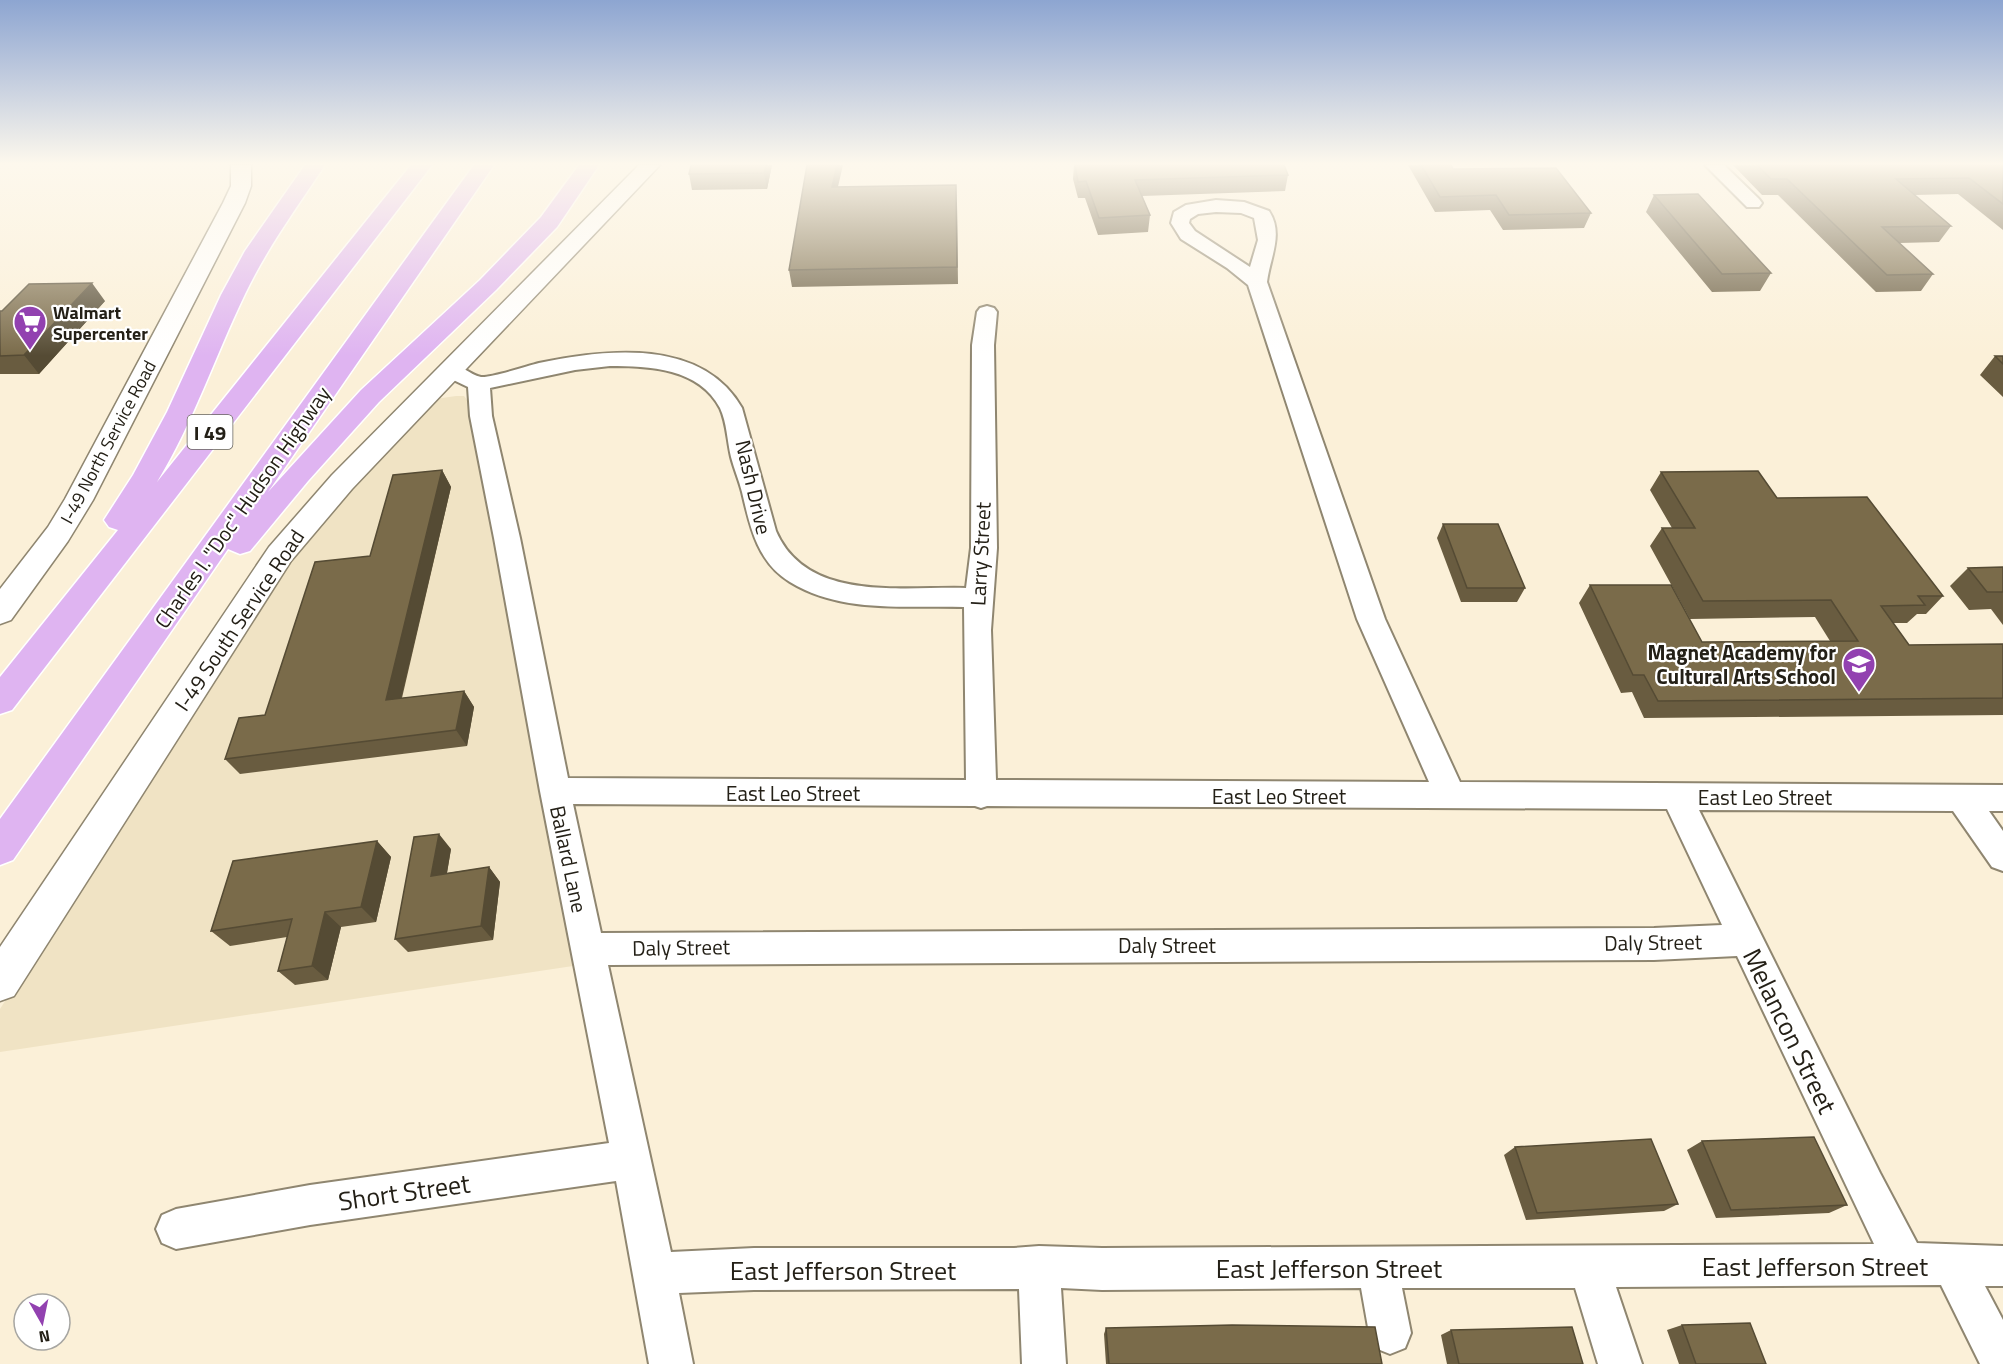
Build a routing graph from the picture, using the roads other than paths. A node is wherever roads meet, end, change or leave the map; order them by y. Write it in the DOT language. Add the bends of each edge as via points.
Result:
graph roads {
  1 [pos="220,229"];
  2 [pos="270,229"];
  3 [pos="372,229"];
  4 [pos="439,229"];
  5 [pos="543,229"];
  6 [pos="588,229"];
  7 [pos="1183,229"];
  8 [pos="1269,229"];
  9 [pos="1257,282"];
  10 [pos="987,312"];
  11 [pos="451,370"];
  12 [pos="479,384"];
  13 [pos="978,598"];
  14 [pos="0,612"];
  15 [pos="168,613"];
  16 [pos="0,700"];
  17 [pos="555,792"];
  18 [pos="981,795"];
  19 [pos="1451,796"];
  20 [pos="1677,796"];
  21 [pos="1962,798"];
  22 [pos="2003,798"];
  23 [pos="0,849"];
  24 [pos="2003,857"];
  25 [pos="1746,940"];
  26 [pos="588,949"];
  27 [pos="0,982"];
  28 [pos="632,1159"];
  29 [pos="176,1229"];
  30 [pos="1906,1263"];
  31 [pos="1039,1266"];
  32 [pos="1590,1266"];
  33 [pos="1953,1266"];
  34 [pos="2003,1266"];
  35 [pos="1378,1269"];
  36 [pos="655,1273"];
  37 [pos="1390,1333"];
  38 [pos="671,1364"];
  39 [pos="1044,1364"];
  40 [pos="1620,1364"];
  41 [pos="2003,1364"];
  1 -- 14 [label="street, I-49 North Service Road" via="58,534"];
  2 -- 16 [label="highway" via="232,296 180,412 147,474"];
  3 -- 16 [label="highway, I 49"];
  4 -- 15 [label="highway, Charles I. \"Doc\" Hudson Highway"];
  5 -- 15 [label="highway" via="370,396 297,475 211,579"];
  6 -- 11 [label="street, I-49 South Service Road"];
  7 -- 9 [label="street" via="1188,236"];
  8 -- 9 [label="street"];
  9 -- 19 [label="street" via="1371,619"];
  10 -- 13 [label="street, Larry Street" via="983,345 984,548"];
  11 -- 12 [label="street"];
  11 -- 27 [label="street, I-49 South Service Road" via="342,482 280,554"];
  12 -- 13 [label="street, Nash Drive" via="579,361 626,358 670,365 705,380 728,403 740,429 760,526 768,545 789,568 820,586 845,594"];
  12 -- 17 [label="street, Ballard Lane" via="481,416"];
  13 -- 18 [label="street, Larry Street"];
  15 -- 23 [label="highway, Charles I. \"Doc\" Hudson Highway"];
  17 -- 18 [label="street, East Leo Street"];
  17 -- 26 [label="street, Ballard Lane"];
  18 -- 19 [label="street, East Leo Street"];
  19 -- 20 [label="street, East Leo Street"];
  20 -- 21 [label="street, East Leo Street"];
  20 -- 25 [label="street, Melancon Street"];
  21 -- 22 [label="street, East Leo Street"];
  21 -- 24 [label="street"];
  25 -- 26 [label="street, Daly Street" via="1643,944"];
  25 -- 30 [label="street, Melancon Street"];
  26 -- 28 [label="street, Ballard Lane"];
  28 -- 29 [label="street, Short Street" via="310,1205"];
  28 -- 36 [label="street, Ballard Lane"];
  30 -- 32 [label="street, East Jefferson Street"];
  30 -- 33 [label="street, East Jefferson Street"];
  31 -- 35 [label="street, East Jefferson Street"];
  31 -- 36 [label="street, East Jefferson Street"];
  31 -- 39 [label="street"];
  32 -- 35 [label="street, East Jefferson Street"];
  32 -- 40 [label="street"];
  33 -- 34 [label="street, East Jefferson Street"];
  33 -- 41 [label="street"];
  35 -- 37 [label="street"];
  36 -- 38 [label="street, Ballard Lane"];
}
